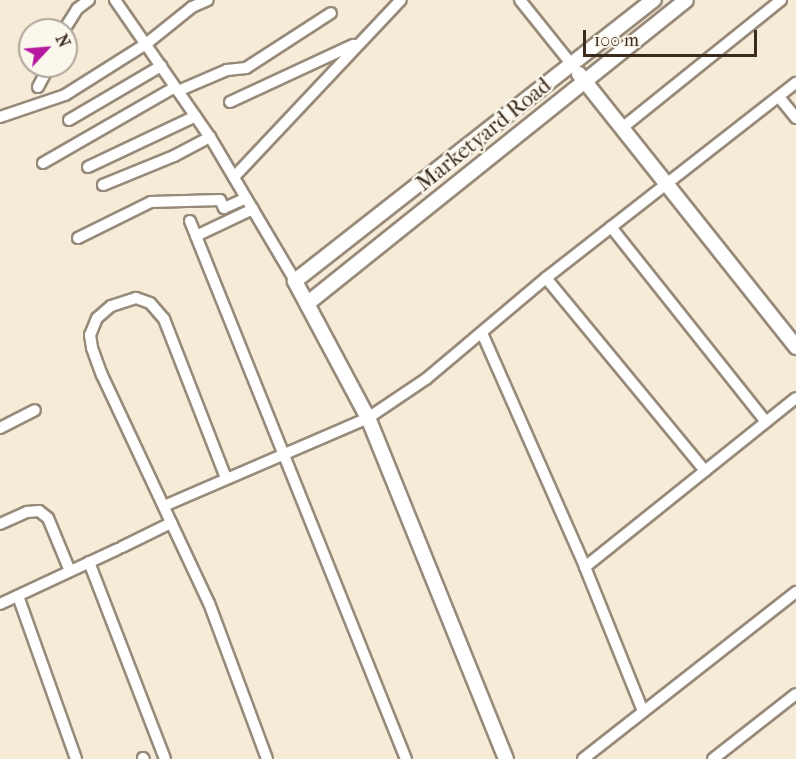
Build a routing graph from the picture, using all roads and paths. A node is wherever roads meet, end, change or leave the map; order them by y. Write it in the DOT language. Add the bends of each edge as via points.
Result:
graph roads {
  1 [pos="89,0"];
  2 [pos="115,0"];
  3 [pos="207,0"];
  4 [pos="400,0"];
  5 [pos="520,0"];
  6 [pos="654,0"];
  7 [pos="686,0"];
  8 [pos="780,0"];
  9 [pos="331,13"];
  10 [pos="71,18"];
  11 [pos="146,44"];
  12 [pos="357,46"];
  13 [pos="572,65"];
  14 [pos="161,66"];
  15 [pos="42,78"];
  16 [pos="584,81"];
  17 [pos="796,83"];
  18 [pos="38,87"];
  19 [pos="177,89"];
  20 [pos="779,97"];
  21 [pos="230,102"];
  22 [pos="196,116"];
  23 [pos="0,117"];
  24 [pos="796,118"];
  25 [pos="69,120"];
  26 [pos="622,128"];
  27 [pos="210,137"];
  28 [pos="43,163"];
  29 [pos="88,167"];
  30 [pos="234,177"];
  31 [pos="666,184"];
  32 [pos="103,185"];
  33 [pos="246,198"];
  34 [pos="253,209"];
  35 [pos="190,221"];
  36 [pos="611,227"];
  37 [pos="196,236"];
  38 [pos="78,238"];
  39 [pos="546,279"];
  40 [pos="295,281"];
  41 [pos="308,303"];
  42 [pos="482,333"];
  43 [pos="796,347"];
  44 [pos="796,398"];
  45 [pos="35,410"];
  46 [pos="368,418"];
  47 [pos="766,422"];
  48 [pos="0,428"];
  49 [pos="285,453"];
  50 [pos="705,471"];
  51 [pos="226,478"];
  52 [pos="164,506"];
  53 [pos="171,523"];
  54 [pos="0,524"];
  55 [pos="89,562"];
  56 [pos="585,567"];
  57 [pos="70,571"];
  58 [pos="796,592"];
  59 [pos="18,596"];
  60 [pos="0,604"];
  61 [pos="796,694"];
  62 [pos="643,711"];
  63 [pos="76,759"];
  64 [pos="165,759"];
  65 [pos="267,759"];
  66 [pos="405,759"];
  67 [pos="506,759"];
  68 [pos="583,759"];
  69 [pos="713,759"];
  1 -- 10 [label="street"];
  2 -- 11 [label="street"];
  3 -- 11 [label="street" via="174,19"];
  4 -- 12 [label="street"];
  5 -- 13 [label="street"];
  6 -- 13 [label="street, Marketyard Road"];
  7 -- 16 [label="street, Marketyard Road"];
  8 -- 26 [label="street"];
  9 -- 19 [label="street" via="246,68 227,70"];
  11 -- 14 [label="street"];
  11 -- 23 [label="street" via="65,95"];
  12 -- 21 [label="street" via="351,45"];
  12 -- 30 [label="street"];
  13 -- 16 [label="street"];
  13 -- 40 [label="street, Marketyard Road"];
  14 -- 19 [label="street"];
  14 -- 25 [label="street"];
  15 -- 18 [label="street"];
  16 -- 26 [label="street"];
  16 -- 41 [label="street, Marketyard Road"];
  17 -- 20 [label="street"];
  19 -- 22 [label="street"];
  19 -- 28 [label="street"];
  20 -- 24 [label="street"];
  20 -- 31 [label="street"];
  22 -- 27 [label="street"];
  22 -- 29 [label="street"];
  26 -- 31 [label="street"];
  27 -- 30 [label="street"];
  27 -- 32 [label="street"];
  30 -- 33 [label="street"];
  31 -- 36 [label="street"];
  31 -- 43 [label="street"];
  33 -- 34 [label="street"];
  33 -- 38 [label="street" via="224,208 220,200 151,202"];
  34 -- 37 [label="street"];
  34 -- 40 [label="street"];
  35 -- 37 [label="street"];
  36 -- 39 [label="street"];
  36 -- 47 [label="street"];
  37 -- 49 [label="street"];
  39 -- 42 [label="street"];
  39 -- 50 [label="street"];
  40 -- 41 [label="street"];
  41 -- 46 [label="street"];
  42 -- 46 [label="street" via="426,379"];
  42 -- 56 [label="street"];
  44 -- 47 [label="street"];
  45 -- 48 [label="street"];
  46 -- 49 [label="street"];
  46 -- 67 [label="street"];
  47 -- 50 [label="street"];
  49 -- 51 [label="street"];
  49 -- 66 [label="street"];
  50 -- 56 [label="street"];
  51 -- 52 [label="street"];
  51 -- 52 [label="street" via="164,319 150,303 136,298 111,306 97,318 90,335 92,348"];
  52 -- 53 [label="street"];
  53 -- 55 [label="street"];
  53 -- 65 [label="street" via="209,603"];
  54 -- 57 [label="street" via="39,511 48,518"];
  55 -- 57 [label="street"];
  55 -- 64 [label="street"];
  56 -- 62 [label="street"];
  57 -- 59 [label="street"];
  58 -- 62 [label="street"];
  59 -- 60 [label="street"];
  59 -- 63 [label="street"];
  61 -- 69 [label="street"];
  62 -- 68 [label="street"];
}
